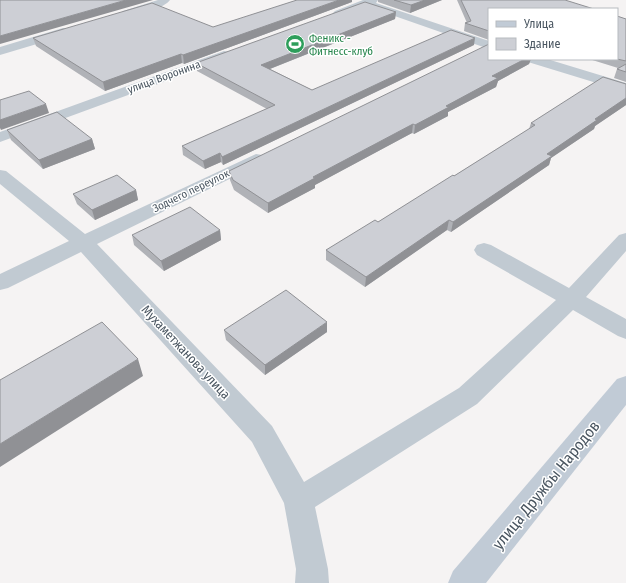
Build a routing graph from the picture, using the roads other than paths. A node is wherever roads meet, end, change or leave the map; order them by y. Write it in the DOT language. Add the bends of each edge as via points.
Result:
graph roads {
  1 [pos="165,0"];
  2 [pos="365,1"];
  3 [pos="114,17"];
  4 [pos="328,17"];
  5 [pos="76,28"];
  6 [pos="488,45"];
  7 [pos="488,45"];
  8 [pos="238,49"];
  9 [pos="0,51"];
  10 [pos="468,55"];
  11 [pos="536,60"];
  12 [pos="626,88"];
  13 [pos="0,137"];
  14 [pos="269,152"];
  15 [pos="0,175"];
  16 [pos="626,239"];
  17 [pos="84,242"];
  18 [pos="484,250"];
  19 [pos="0,284"];
  20 [pos="571,299"];
  21 [pos="626,330"];
  22 [pos="626,386"];
  23 [pos="299,501"];
  24 [pos="307,578"];
  25 [pos="465,583"];
  1 -- 3 [label="street" via="160,4"];
  2 -- 4 [label="street"];
  2 -- 6 [label="street"];
  5 -- 9 [label="street"];
  7 -- 10 [label="street"];
  8 -- 13 [label="street, улица Воронина"];
  11 -- 12 [label="street"];
  14 -- 17 [label="street, Зодчего переулок"];
  15 -- 17 [label="street, Мухаметжанова улица"];
  16 -- 20 [label="street"];
  17 -- 19 [label="street, Зодчего переулок"];
  17 -- 23 [label="street, Мухаметжанова улица" via="262,434"];
  18 -- 20 [label="street"];
  20 -- 21 [label="street"];
  20 -- 23 [label="street" via="468,396"];
  22 -- 25 [label="street, улица Дружбы Народов"];
  23 -- 24 [label="street, Мухаметжанова улица"];
}
